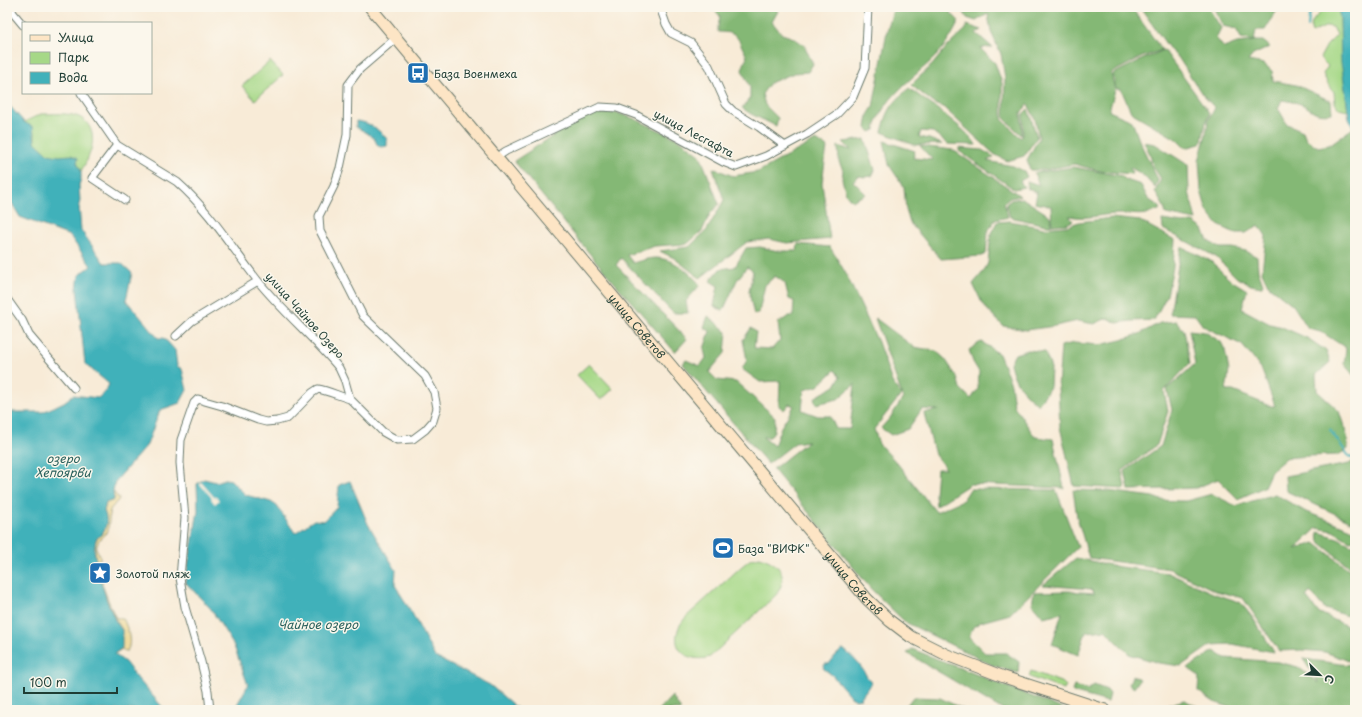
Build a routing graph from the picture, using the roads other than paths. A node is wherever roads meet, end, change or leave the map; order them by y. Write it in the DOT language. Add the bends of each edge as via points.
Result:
graph roads {
  1 [pos="11,7"];
  2 [pos="370,7"];
  3 [pos="660,7"];
  4 [pos="868,7"];
  5 [pos="22,25"];
  6 [pos="396,38"];
  7 [pos="82,94"];
  8 [pos="117,145"];
  9 [pos="785,146"];
  10 [pos="497,157"];
  11 [pos="126,200"];
  12 [pos="258,281"];
  13 [pos="7,299"];
  14 [pos="176,336"];
  15 [pos="74,388"];
  16 [pos="350,399"];
  17 [pos="210,710"];
  18 [pos="1106,710"];
  1 -- 5 [label="street"];
  2 -- 6 [label="main road, улица Советов"];
  3 -- 9 [label="street" via="671,33 690,43 709,66 726,104"];
  4 -- 9 [label="street, улица Лесгафта" via="865,68 853,97 837,114"];
  6 -- 10 [label="main road, улица Советов"];
  6 -- 16 [label="street" via="360,69 348,85 347,135 334,186 319,216 320,231 363,316 425,376 434,392 437,408 433,421 425,430 413,439 398,440 383,432"];
  7 -- 8 [label="street, улица Чайное Озеро"];
  8 -- 11 [label="street" via="92,178"];
  8 -- 12 [label="street, улица Чайное Озеро" via="178,182 207,213"];
  9 -- 10 [label="street, улица Лесгафта" via="736,167 636,115 617,108 600,107"];
  10 -- 18 [label="main road, улица Советов" via="867,599 890,621 928,647 966,663"];
  12 -- 14 [label="street" via="192,321"];
  12 -- 16 [label="street, улица Чайное Озеро" via="339,368"];
  13 -- 15 [label="street" via="29,335"];
  16 -- 17 [label="street" via="328,390 318,389 288,418 266,422 198,399 194,403 181,440 180,463 185,518 180,578"];
}
